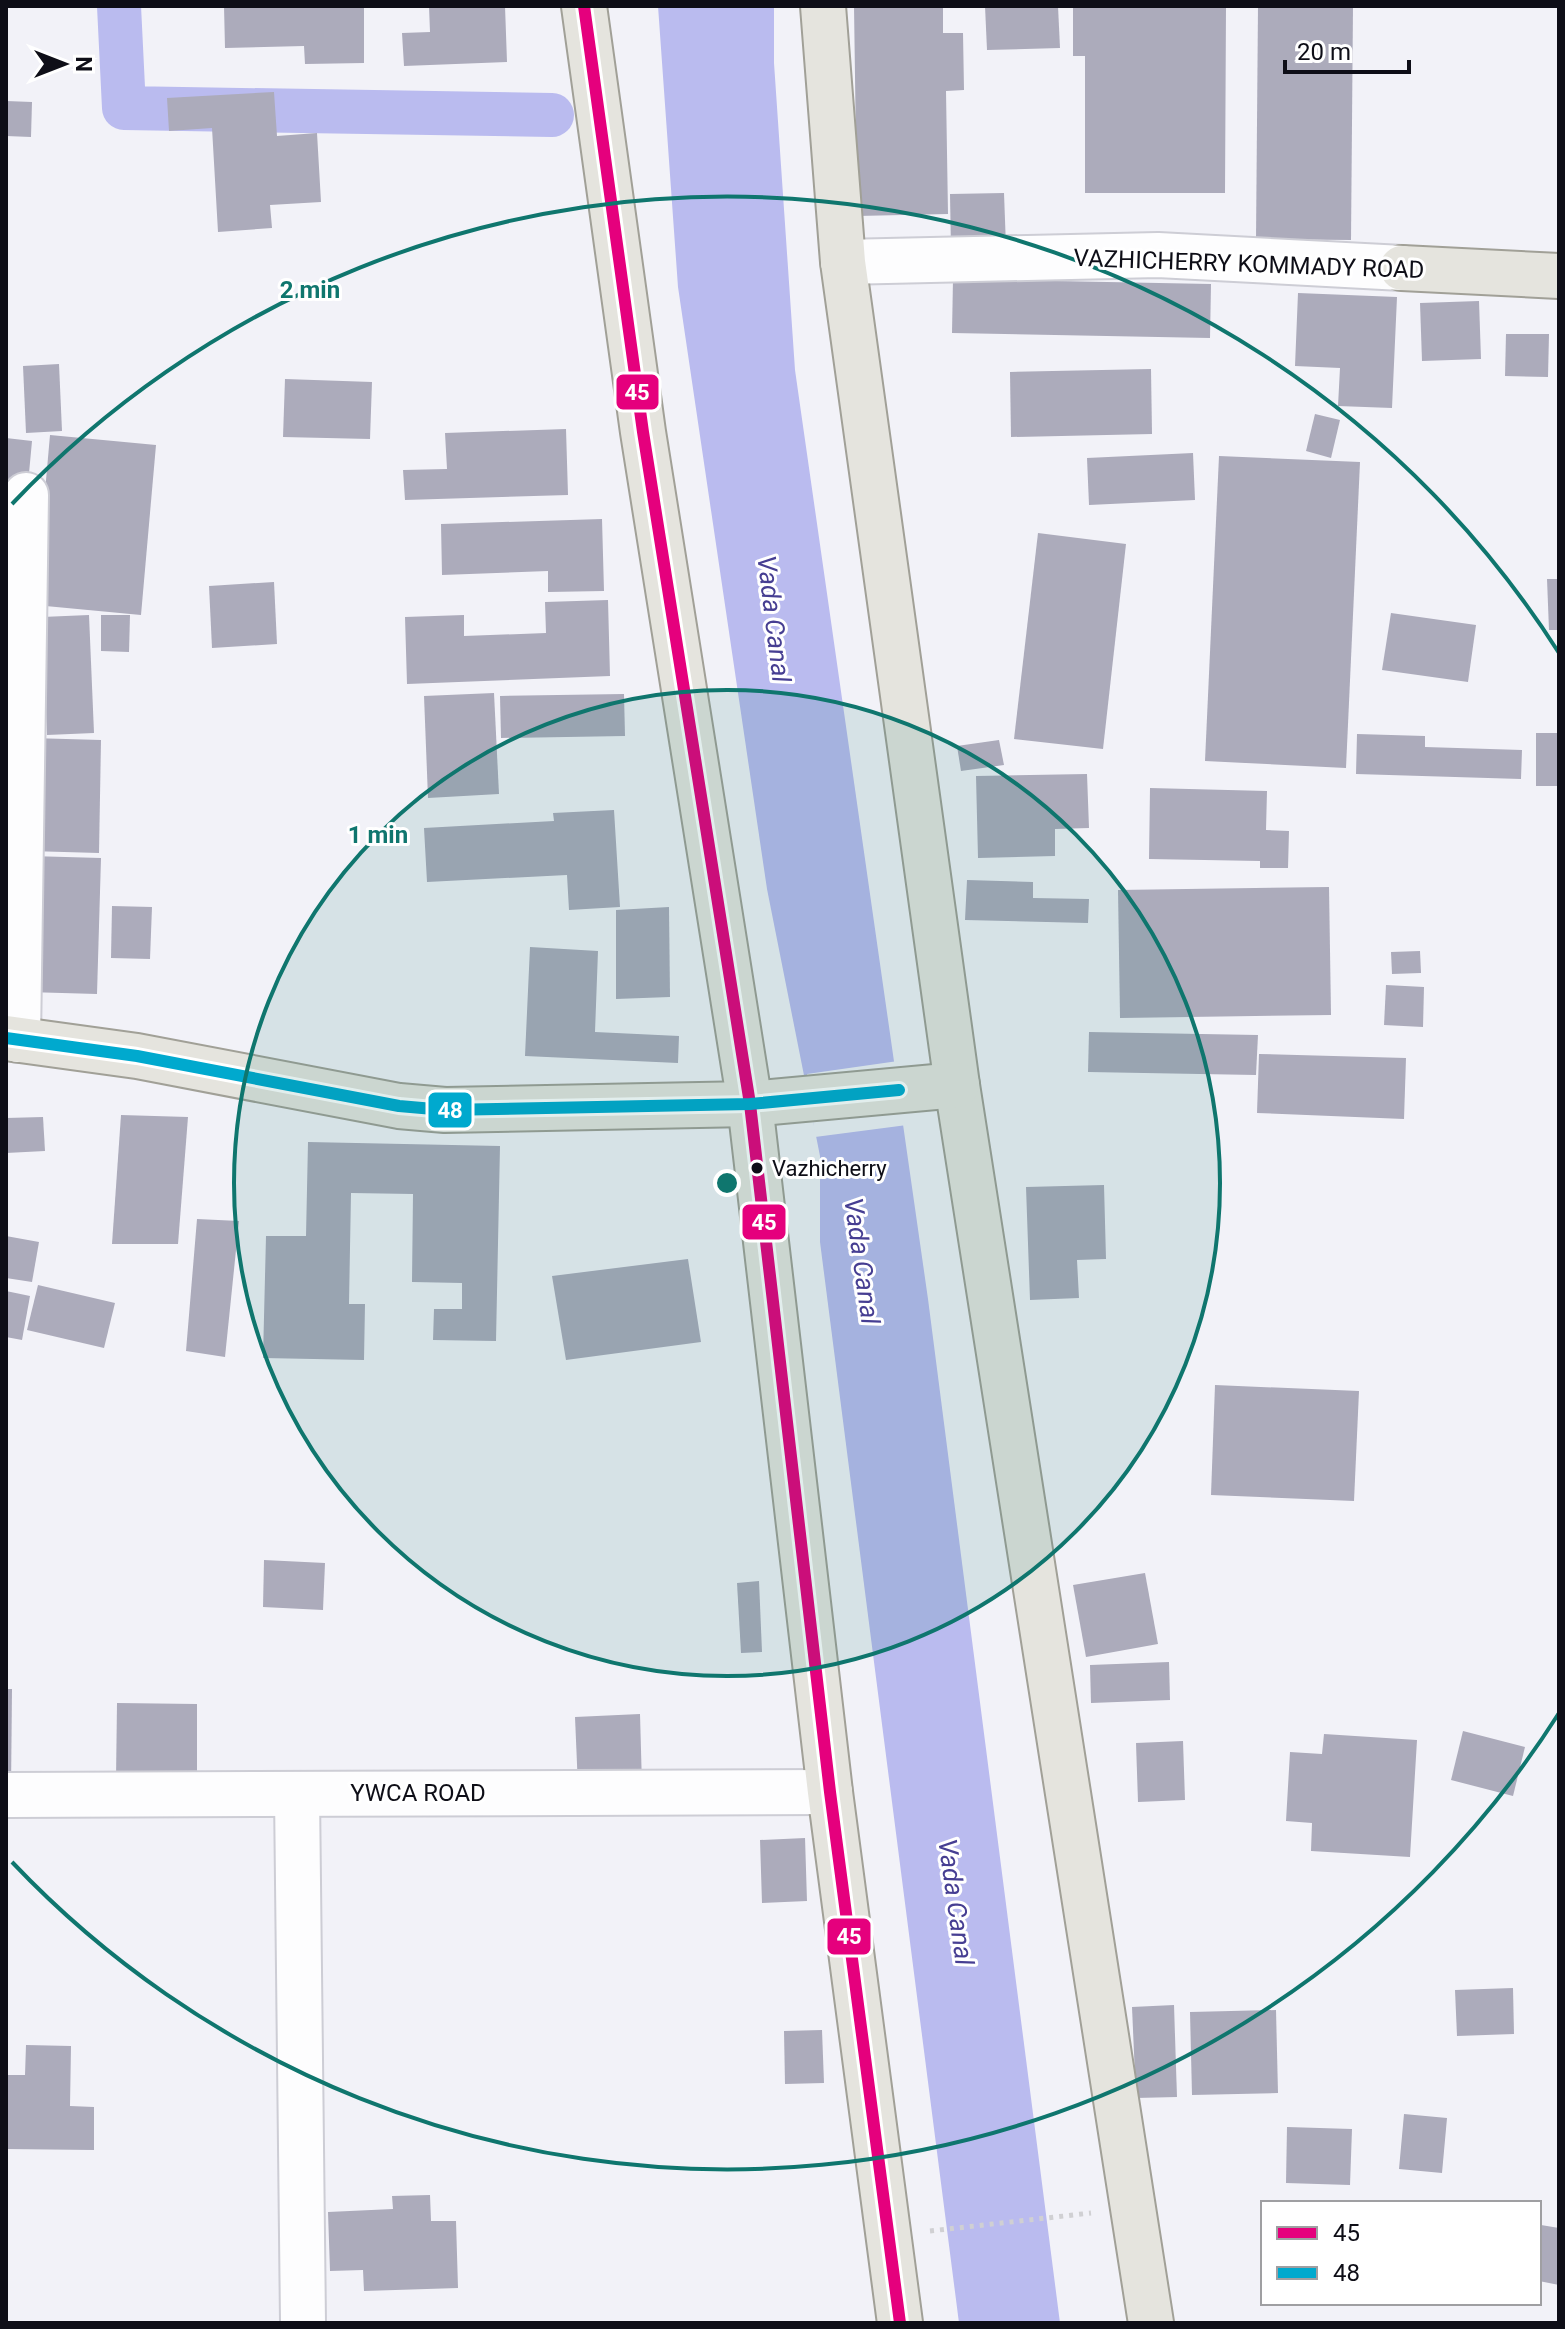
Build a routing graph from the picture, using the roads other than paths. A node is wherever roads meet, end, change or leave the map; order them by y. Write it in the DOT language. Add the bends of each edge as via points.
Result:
graph roads {
  1 [pos="584,6"];
  2 [pos="823,6"];
  3 [pos="843,262"];
  4 [pos="1402,268"];
  5 [pos="1559,276"];
  6 [pos="26,495"];
  7 [pos="12,1039"];
  8 [pos="935,1087"];
  9 [pos="750,1104"];
  10 [pos="830,1792"];
  11 [pos="297,1794"];
  12 [pos="6,1795"];
  13 [pos="303,2323"];
  14 [pos="900,2323"];
  15 [pos="1151,2323"];
  1 -- 9 [label="main road" via="643,432"];
  2 -- 3 [label="main road"];
  3 -- 4 [label="street, VAZHICHERRY KOMMADY ROAD" via="1158,255"];
  3 -- 8 [label="main road"];
  4 -- 5 [label="main road, VAZHICHERRY KOMMADY ROAD"];
  6 -- 7 [label="street"];
  7 -- 9 [label="main road" via="137,1056 414,1108"];
  8 -- 9 [label="main road"];
  8 -- 15 [label="main road"];
  9 -- 10 [label="main road"];
  10 -- 11 [label="street, YWCA ROAD"];
  10 -- 14 [label="main road"];
  11 -- 12 [label="street, YWCA ROAD"];
  11 -- 13 [label="street"];
}
